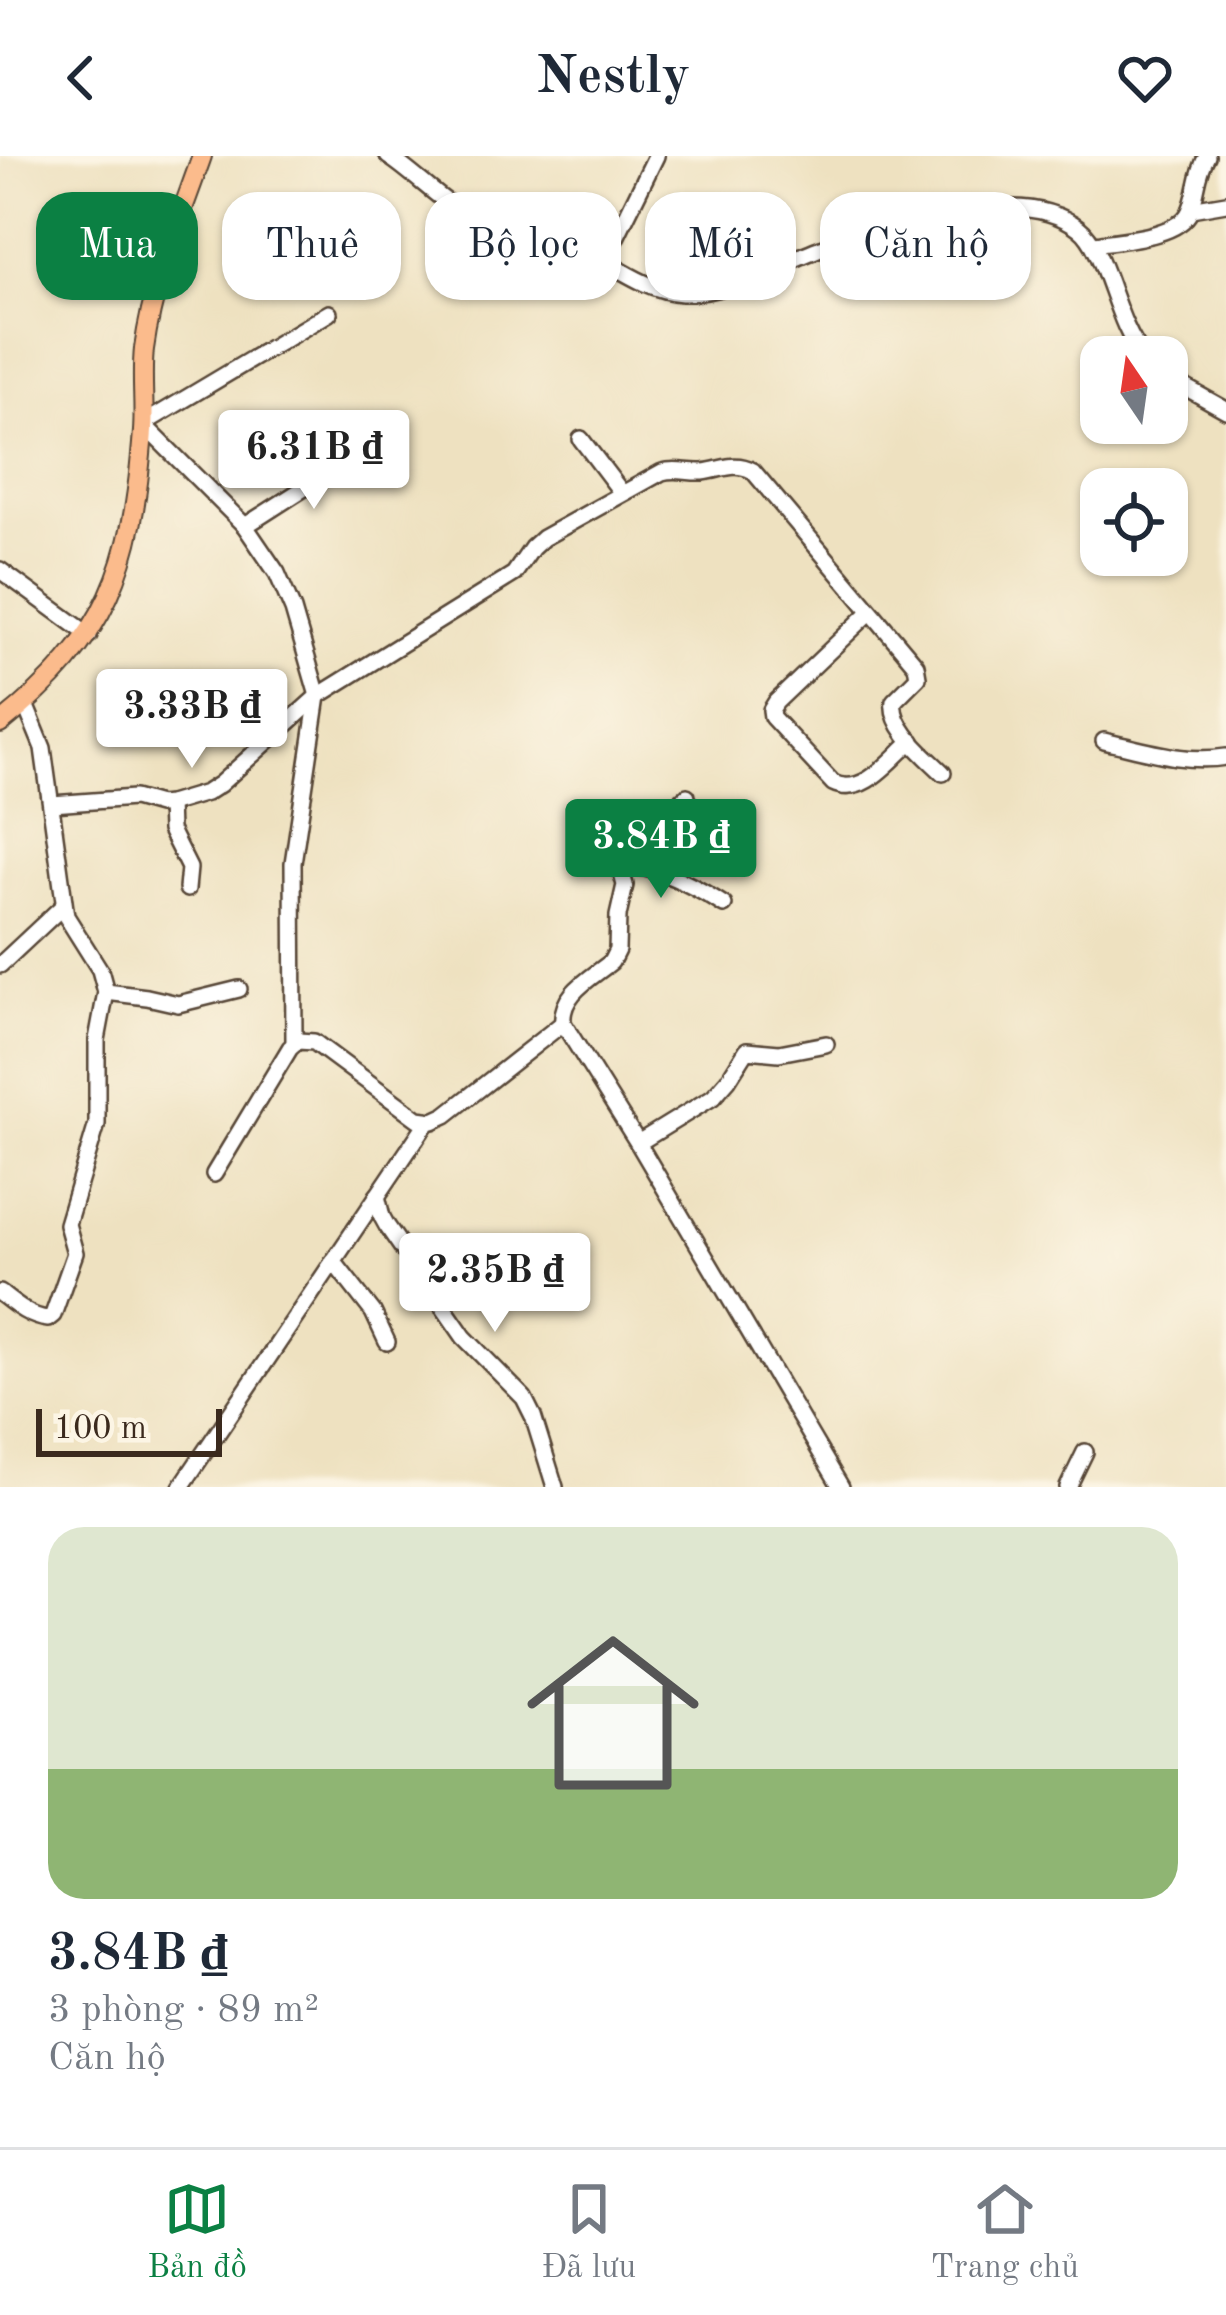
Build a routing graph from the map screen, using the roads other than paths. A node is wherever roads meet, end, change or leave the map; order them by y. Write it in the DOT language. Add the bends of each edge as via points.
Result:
graph roads {
  1 [pos="202,156"];
  2 [pos="388,156"];
  3 [pos="656,156"];
  4 [pos="1207,156"];
  5 [pos="434,192"];
  6 [pos="1226,203"];
  7 [pos="1191,209"];
  8 [pos="621,227"];
  9 [pos="1094,244"];
  10 [pos="621,271"];
  11 [pos="329,313"];
  12 [pos="1129,336"];
  13 [pos="1188,389"];
  14 [pos="1226,410"];
  15 [pos="143,424"];
  16 [pos="581,439"];
  17 [pos="356,455"];
  18 [pos="622,494"];
  19 [pos="245,526"];
  20 [pos="0,570"];
  21 [pos="870,612"];
  22 [pos="89,634"];
  23 [pos="318,696"];
  24 [pos="25,704"];
  25 [pos="0,724"];
  26 [pos="912,741"];
  27 [pos="1104,741"];
  28 [pos="1226,757"];
  29 [pos="943,773"];
  30 [pos="687,796"];
  31 [pos="52,804"];
  32 [pos="169,804"];
  33 [pos="620,864"];
  34 [pos="187,889"];
  35 [pos="724,905"];
  36 [pos="63,906"];
  37 [pos="0,965"];
  38 [pos="239,989"];
  39 [pos="106,992"];
  40 [pos="563,1023"];
  41 [pos="294,1043"];
  42 [pos="826,1044"];
  43 [pos="428,1121"];
  44 [pos="638,1143"];
  45 [pos="214,1174"];
  46 [pos="377,1196"];
  47 [pos="333,1261"];
  48 [pos="0,1293"];
  49 [pos="387,1342"];
  50 [pos="1085,1452"];
  51 [pos="181,1487"];
  52 [pos="555,1487"];
  53 [pos="841,1487"];
  54 [pos="1068,1487"];
  1 -- 15 [label="main road" via="157,284 144,352"];
  2 -- 5 [label="street"];
  3 -- 8 [label="street"];
  4 -- 7 [label="street"];
  6 -- 7 [label="street"];
  7 -- 9 [label="street" via="1175,227"];
  9 -- 10 [label="street" via="1068,221 1014,208 833,244 711,291 671,292"];
  9 -- 12 [label="street"];
  11 -- 15 [label="street"];
  13 -- 14 [label="street"];
  15 -- 19 [label="street"];
  15 -- 22 [label="main road" via="133,527"];
  16 -- 18 [label="street"];
  17 -- 19 [label="street"];
  18 -- 21 [label="street" via="670,470 748,468"];
  18 -- 23 [label="street" via="537,542 514,574"];
  19 -- 23 [label="street" via="286,591"];
  20 -- 22 [label="street"];
  21 -- 26 [label="street" via="917,667 892,710"];
  21 -- 26 [label="street" via="776,702 772,717 844,788 862,784"];
  22 -- 24 [label="main road"];
  23 -- 32 [label="street" via="220,784"];
  23 -- 41 [label="street" via="293,862"];
  24 -- 25 [label="main road"];
  24 -- 31 [label="street"];
  26 -- 29 [label="street"];
  27 -- 28 [label="street" via="1167,756"];
  30 -- 33 [label="street" via="676,805 634,809 618,844"];
  31 -- 32 [label="street"];
  31 -- 36 [label="street"];
  32 -- 34 [label="street" via="170,830 189,868"];
  33 -- 35 [label="street" via="647,868"];
  33 -- 40 [label="street" via="616,955 568,997"];
  36 -- 37 [label="street"];
  36 -- 39 [label="street"];
  38 -- 39 [label="street" via="178,1004"];
  39 -- 48 [label="street" via="97,1124 67,1224 75,1253 53,1316 40,1318"];
  40 -- 43 [label="street"];
  40 -- 44 [label="street"];
  41 -- 43 [label="street" via="314,1042"];
  41 -- 45 [label="street"];
  42 -- 44 [label="street" via="779,1054 747,1050 713,1096"];
  43 -- 46 [label="street"];
  44 -- 53 [label="street"];
  46 -- 47 [label="street"];
  46 -- 52 [label="street" via="387,1226 464,1337 524,1398"];
  47 -- 49 [label="street"];
  47 -- 51 [label="street"];
  50 -- 54 [label="street"];
}
